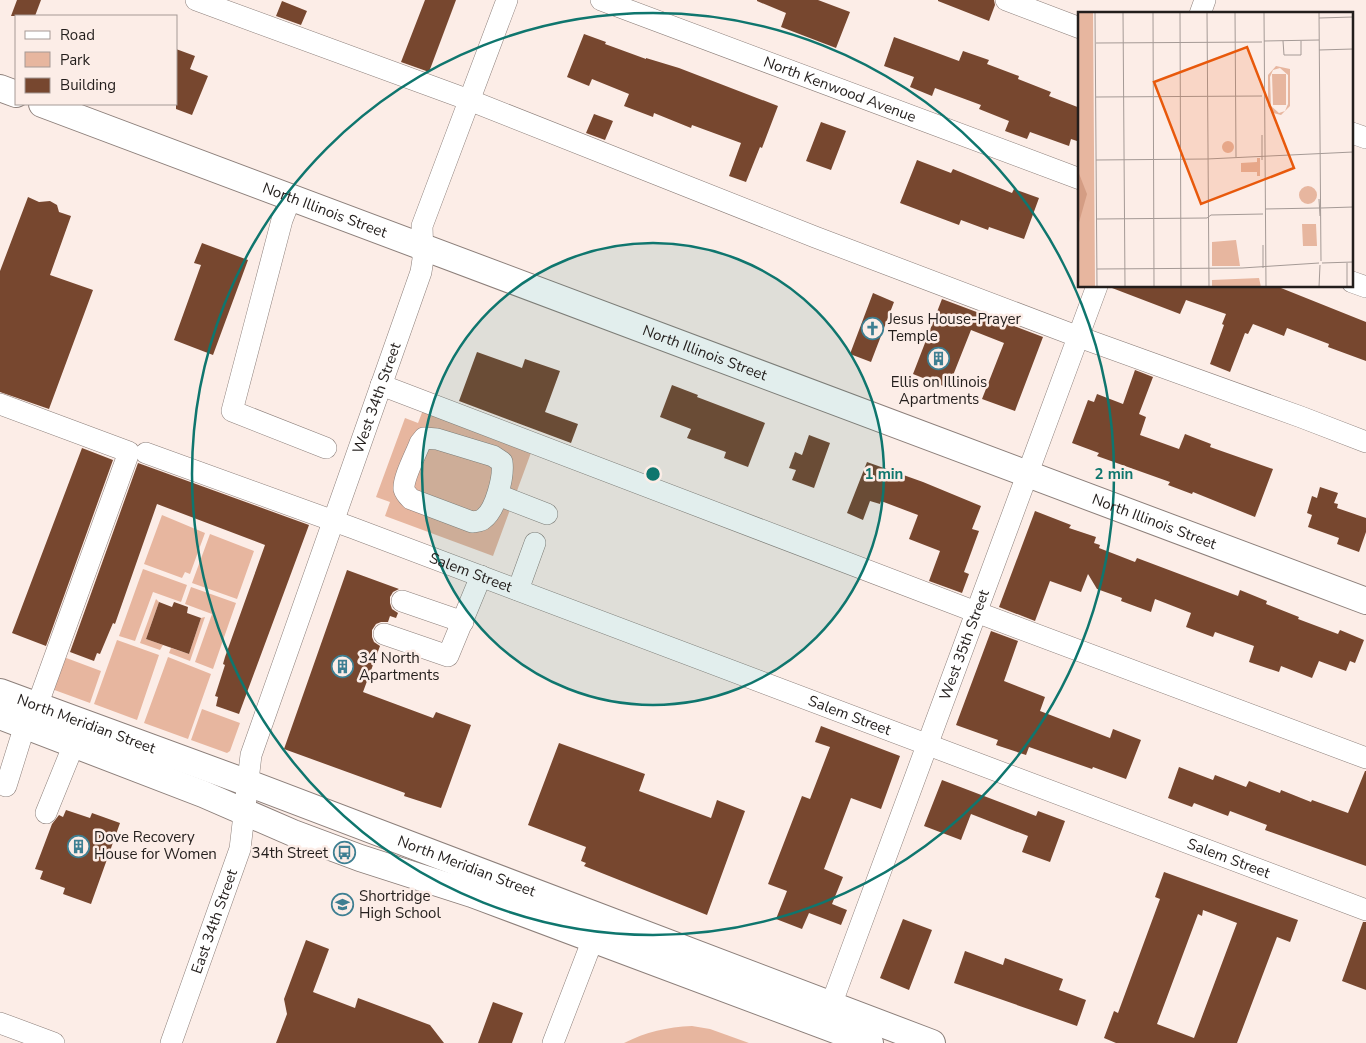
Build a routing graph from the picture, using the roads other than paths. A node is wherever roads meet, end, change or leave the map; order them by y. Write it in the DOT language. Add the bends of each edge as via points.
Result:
graph roads {
  1 [pos="196,0"];
  2 [pos="507,0"];
  3 [pos="601,0"];
  4 [pos="1006,0"];
  5 [pos="1206,0"];
  6 [pos="1201,12"];
  7 [pos="1078,27"];
  8 [pos="0,88"];
  9 [pos="15,94"];
  10 [pos="469,100"];
  11 [pos="45,105"];
  12 [pos="1354,134"];
  13 [pos="1366,138"];
  14 [pos="1078,178"];
  15 [pos="291,197"];
  16 [pos="422,246"];
  17 [pos="1354,283"];
  18 [pos="1366,287"];
  19 [pos="1097,288"];
  20 [pos="1078,337"];
  21 [pos="381,385"];
  22 [pos="0,404"];
  23 [pos="1366,442"];
  24 [pos="326,448"];
  25 [pos="146,453"];
  26 [pos="1027,474"];
  27 [pos="498,495"];
  28 [pos="547,514"];
  29 [pos="334,521"];
  30 [pos="535,543"];
  31 [pos="481,576"];
  32 [pos="518,590"];
  33 [pos="402,601"];
  34 [pos="1366,601"];
  35 [pos="976,612"];
  36 [pos="463,622"];
  37 [pos="384,634"];
  38 [pos="0,692"];
  39 [pos="31,715"];
  40 [pos="0,716"];
  41 [pos="74,744"];
  42 [pos="927,745"];
  43 [pos="1366,758"];
  44 [pos="6,786"];
  45 [pos="246,798"];
  46 [pos="46,813"];
  47 [pos="1366,910"];
  48 [pos="593,939"];
  49 [pos="831,1005"];
  50 [pos="0,1023"];
  51 [pos="54,1043"];
  52 [pos="170,1043"];
  53 [pos="553,1043"];
  54 [pos="870,1043"];
  55 [pos="932,1043"];
  1 -- 10 [label="street"];
  2 -- 10 [label="street, West 34th Street"];
  3 -- 14 [label="street, North Kenwood Avenue"];
  4 -- 7 [label="street"];
  5 -- 6 [label="street"];
  8 -- 9 [label="main road"];
  10 -- 16 [label="street, West 34th Street" via="422,226"];
  10 -- 20 [label="street"];
  11 -- 15 [label="main road, North Illinois Street"];
  12 -- 13 [label="street"];
  15 -- 16 [label="main road, North Illinois Street"];
  15 -- 24 [label="street" via="282,220 232,411"];
  16 -- 21 [label="street, West 34th Street" via="421,272"];
  16 -- 26 [label="main road, North Illinois Street"];
  17 -- 18 [label="street"];
  19 -- 20 [label="street, West 35th Street"];
  20 -- 23 [label="street"];
  20 -- 26 [label="street, West 35th Street"];
  21 -- 29 [label="street, West 34th Street"];
  21 -- 35 [label="street"];
  22 -- 39 [label="street" via="129,452"];
  25 -- 29 [label="street, Salem Street"];
  26 -- 34 [label="main road, North Illinois Street"];
  26 -- 35 [label="street, West 35th Street"];
  27 -- 27 [label="street" via="502,462 493,456 424,438 404,489 411,498 472,522 486,517"];
  27 -- 28 [label="street"];
  29 -- 31 [label="street, Salem Street"];
  29 -- 45 [label="street, West 34th Street" via="251,755"];
  30 -- 32 [label="street"];
  31 -- 32 [label="street, Salem Street"];
  31 -- 36 [label="street"];
  32 -- 42 [label="street, Salem Street"];
  33 -- 36 [label="street"];
  35 -- 42 [label="street, West 35th Street"];
  35 -- 43 [label="street"];
  36 -- 37 [label="street" via="448,656"];
  38 -- 39 [label="main road, North Meridian Street"];
  39 -- 40 [label="main road, North Meridian Street"];
  39 -- 41 [label="main road, North Meridian Street"];
  39 -- 44 [label="street"];
  39 -- 45 [label="main road, North Meridian Street"];
  41 -- 45 [label="main road, North Meridian Street"];
  41 -- 46 [label="street"];
  42 -- 47 [label="street, Salem Street"];
  42 -- 49 [label="street, West 35th Street"];
  45 -- 48 [label="main road, North Meridian Street" via="293,833"];
  45 -- 49 [label="main road, North Meridian Street"];
  45 -- 52 [label="street, East 34th Street" via="240,850"];
  48 -- 53 [label="street"];
  48 -- 54 [label="main road, North Meridian Street"];
  49 -- 55 [label="main road, North Meridian Street"];
  50 -- 51 [label="street"];
}
